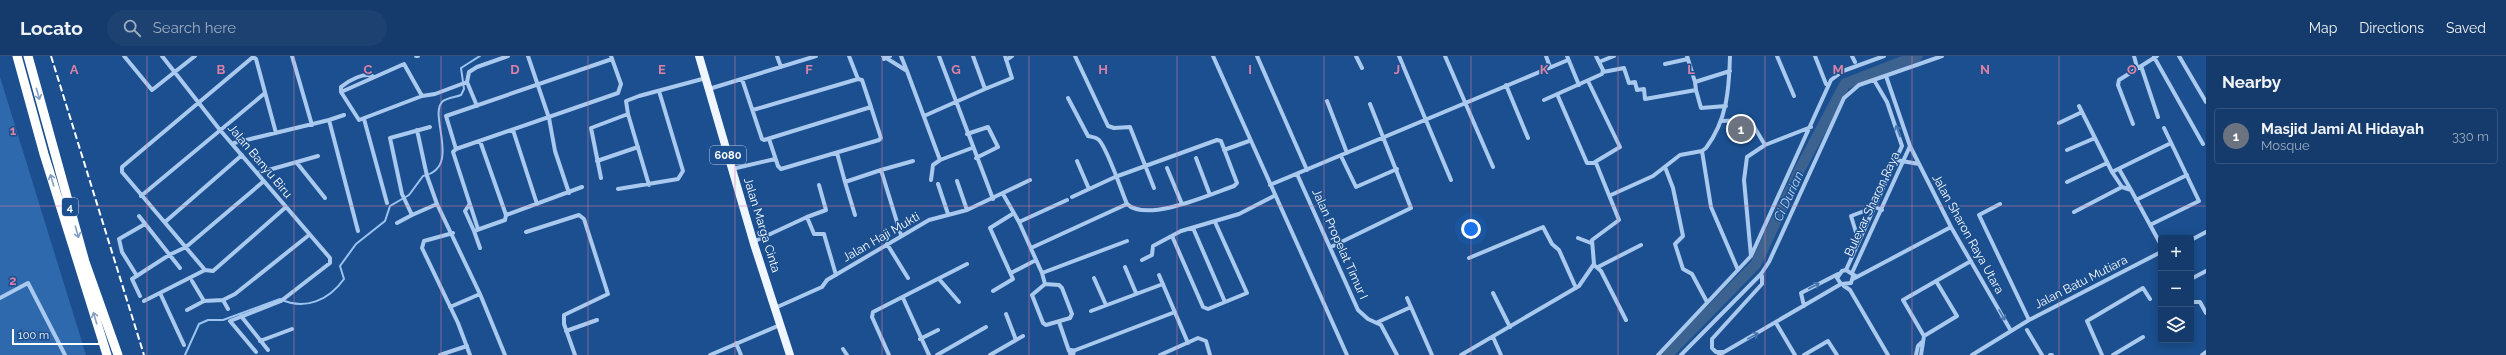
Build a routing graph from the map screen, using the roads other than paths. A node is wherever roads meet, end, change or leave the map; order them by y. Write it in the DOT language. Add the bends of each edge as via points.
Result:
graph roads {
  1 [pos="17,56"];
  2 [pos="28,56"];
  3 [pos="124,56"];
  4 [pos="162,56"];
  5 [pos="195,56"];
  6 [pos="292,56"];
  7 [pos="508,56"];
  8 [pos="528,56"];
  9 [pos="699,56"];
  10 [pos="777,56"];
  11 [pos="816,56"];
  12 [pos="849,56"];
  13 [pos="890,56"];
  14 [pos="901,56"];
  15 [pos="939,56"];
  16 [pos="973,56"];
  17 [pos="1012,56"];
  18 [pos="1075,56"];
  19 [pos="1213,56"];
  20 [pos="1257,56"];
  21 [pos="1356,56"];
  22 [pos="1399,56"];
  23 [pos="1445,56"];
  24 [pos="1546,56"];
  25 [pos="1596,56"];
  26 [pos="1614,56"];
  27 [pos="1730,56"];
  28 [pos="1777,56"];
  29 [pos="1815,56"];
  30 [pos="1852,56"];
  31 [pos="1884,56"];
  32 [pos="1942,56"];
  33 [pos="2134,56"];
  34 [pos="2180,56"];
  35 [pos="254,57"];
  36 [pos="884,57"];
  37 [pos="2156,57"];
  38 [pos="611,58"];
  39 [pos="1006,58"];
  40 [pos="1568,58"];
  41 [pos="1687,58"];
  42 [pos="1599,62"];
  43 [pos="1855,62"];
  44 [pos="1665,64"];
  45 [pos="2139,66"];
  46 [pos="781,67"];
  47 [pos="1550,67"];
  48 [pos="1362,68"];
  49 [pos="907,71"];
  50 [pos="1730,71"];
  51 [pos="1603,72"];
  52 [pos="175,73"];
  53 [pos="1886,76"];
  54 [pos="706,78"];
  55 [pos="742,79"];
  56 [pos="858,79"];
  57 [pos="1874,80"];
  58 [pos="1588,81"];
  59 [pos="1695,82"];
  60 [pos="466,83"];
  61 [pos="1826,84"];
  62 [pos="1506,85"];
  63 [pos="536,86"];
  64 [pos="1579,86"];
  65 [pos="709,89"];
  66 [pos="985,89"];
  67 [pos="1696,90"];
  68 [pos="659,91"];
  69 [pos="265,93"];
  70 [pos="1557,94"];
  71 [pos="422,96"];
  72 [pos="1794,96"];
  73 [pos="1892,97"];
  74 [pos="1068,98"];
  75 [pos="1544,100"];
  76 [pos="1886,100"];
  77 [pos="1327,101"];
  78 [pos="2206,102"];
  79 [pos="198,103"];
  80 [pos="955,103"];
  81 [pos="1466,103"];
  82 [pos="1370,104"];
  83 [pos="477,106"];
  84 [pos="1726,106"];
  85 [pos="2079,106"];
  86 [pos="872,107"];
  87 [pos="753,110"];
  88 [pos="2082,112"];
  89 [pos="628,114"];
  90 [pos="1898,114"];
  91 [pos="344,115"];
  92 [pos="924,116"];
  93 [pos="1892,116"];
  94 [pos="2158,117"];
  95 [pos="549,118"];
  96 [pos="364,119"];
  97 [pos="329,120"];
  98 [pos="1425,120"];
  99 [pos="1721,121"];
  100 [pos="2059,123"];
  101 [pos="2133,124"];
  102 [pos="312,125"];
  103 [pos="430,127"];
  104 [pos="1811,127"];
  105 [pos="2164,128"];
  106 [pos="220,130"];
  107 [pos="417,130"];
  108 [pos="513,130"];
  109 [pos="276,133"];
  110 [pos="967,134"];
  111 [pos="1384,136"];
  112 [pos="1528,138"];
  113 [pos="2095,138"];
  114 [pos="769,139"];
  115 [pos="480,141"];
  116 [pos="1249,141"];
  117 [pos="234,143"];
  118 [pos="2171,143"];
  119 [pos="2203,144"];
  120 [pos="1765,145"];
  121 [pos="1910,146"];
  122 [pos="638,147"];
  123 [pos="972,148"];
  124 [pos="456,149"];
  125 [pos="1224,150"];
  126 [pos="2067,150"];
  127 [pos="1702,151"];
  128 [pos="837,153"];
  129 [pos="1347,153"];
  130 [pos="242,155"];
  131 [pos="318,156"];
  132 [pos="1341,156"];
  133 [pos="976,158"];
  134 [pos="1196,158"];
  135 [pos="775,159"];
  136 [pos="913,160"];
  137 [pos="940,160"];
  138 [pos="1896,160"];
  139 [pos="597,161"];
  140 [pos="1904,161"];
  141 [pos="1077,162"];
  142 [pos="1595,162"];
  143 [pos="297,163"];
  144 [pos="2107,163"];
  145 [pos="1918,164"];
  146 [pos="1145,165"];
  147 [pos="1493,167"];
  148 [pos="1665,167"];
  149 [pos="1167,168"];
  150 [pos="1397,168"];
  151 [pos="2119,169"];
  152 [pos="732,170"];
  153 [pos="881,170"];
  154 [pos="1307,170"];
  155 [pos="2112,172"];
  156 [pos="258,173"];
  157 [pos="1297,174"];
  158 [pos="2187,174"];
  159 [pos="1115,177"];
  160 [pos="601,178"];
  161 [pos="931,180"];
  162 [pos="1030,180"];
  163 [pos="1451,180"];
  164 [pos="957,181"];
  165 [pos="264,182"];
  166 [pos="845,182"];
  167 [pos="2067,182"];
  168 [pos="938,184"];
  169 [pos="649,185"];
  170 [pos="819,185"];
  171 [pos="1270,185"];
  172 [pos="582,187"];
  173 [pos="2122,187"];
  174 [pos="1154,188"];
  175 [pos="618,189"];
  176 [pos="1088,189"];
  177 [pos="2130,190"];
  178 [pos="569,193"];
  179 [pos="1003,194"];
  180 [pos="1210,195"];
  181 [pos="1611,195"];
  182 [pos="141,196"];
  183 [pos="1274,196"];
  184 [pos="1072,197"];
  185 [pos="326,198"];
  186 [pos="993,199"];
  187 [pos="1067,200"];
  188 [pos="2136,200"];
  189 [pos="387,203"];
  190 [pos="437,204"];
  191 [pos="537,204"];
  192 [pos="1127,204"];
  193 [pos="1182,204"];
  194 [pos="2000,204"];
  195 [pos="286,207"];
  196 [pos="1875,207"];
  197 [pos="967,210"];
  198 [pos="1882,210"];
  199 [pos="2074,212"];
  200 [pos="1014,213"];
  201 [pos="948,214"];
  202 [pos="412,215"];
  203 [pos="506,215"];
  204 [pos="855,215"];
  205 [pos="139,216"];
  206 [pos="808,217"];
  207 [pos="165,222"];
  208 [pos="1019,222"];
  209 [pos="1215,222"];
  210 [pos="397,223"];
  211 [pos="145,224"];
  212 [pos="2150,225"];
  213 [pos="1951,227"];
  214 [pos="1193,228"];
  215 [pos="358,230"];
  216 [pos="476,230"];
  217 [pos="526,232"];
  218 [pos="2206,232"];
  219 [pos="453,233"];
  220 [pos="309,235"];
  221 [pos="901,236"];
  222 [pos="1172,236"];
  223 [pos="1578,238"];
  224 [pos="2194,238"];
  225 [pos="2158,240"];
  226 [pos="1127,241"];
  227 [pos="753,242"];
  228 [pos="1859,242"];
  229 [pos="1591,243"];
  230 [pos="887,244"];
  231 [pos="1641,245"];
  232 [pos="1331,246"];
  233 [pos="186,247"];
  234 [pos="480,248"];
  235 [pos="1031,248"];
  236 [pos="2158,254"];
  237 [pos="169,255"];
  238 [pos="1751,256"];
  239 [pos="1469,258"];
  240 [pos="1036,260"];
  241 [pos="1142,260"];
  242 [pos="1971,261"];
  243 [pos="967,264"];
  244 [pos="1596,266"];
  245 [pos="1125,267"];
  246 [pos="180,268"];
  247 [pos="205,270"];
  248 [pos="1738,270"];
  249 [pos="1846,270"];
  250 [pos="2206,271"];
  251 [pos="1042,272"];
  252 [pos="1010,273"];
  253 [pos="1838,274"];
  254 [pos="836,275"];
  255 [pos="1160,275"];
  256 [pos="137,276"];
  257 [pos="1762,276"];
  258 [pos="2194,277"];
  259 [pos="908,278"];
  260 [pos="1094,278"];
  261 [pos="1853,278"];
  262 [pos="939,279"];
  263 [pos="192,281"];
  264 [pos="1936,281"];
  265 [pos="1045,284"];
  266 [pos="1163,284"];
  267 [pos="1843,285"];
  268 [pos="1576,288"];
  269 [pos="1850,290"];
  270 [pos="993,291"];
  271 [pos="160,293"];
  272 [pos="1136,293"];
  273 [pos="1493,293"];
  274 [pos="480,294"];
  275 [pos="140,296"];
  276 [pos="0,298"];
  277 [pos="903,298"];
  278 [pos="1407,298"];
  279 [pos="2150,299"];
  280 [pos="223,300"];
  281 [pos="144,301"];
  282 [pos="204,301"];
  283 [pos="959,302"];
  284 [pos="1225,302"];
  285 [pos="1707,302"];
  286 [pos="2194,302"];
  287 [pos="1106,305"];
  288 [pos="1804,306"];
  289 [pos="450,307"];
  290 [pos="1411,307"];
  291 [pos="775,308"];
  292 [pos="228,309"];
  293 [pos="187,310"];
  294 [pos="1091,311"];
  295 [pos="1175,312"];
  296 [pos="2206,313"];
  297 [pos="1006,314"];
  298 [pos="241,316"];
  299 [pos="597,320"];
  300 [pos="1626,320"];
  301 [pos="2029,320"];
  302 [pos="1059,322"];
  303 [pos="1378,322"];
  304 [pos="1776,323"];
  305 [pos="780,324"];
  306 [pos="986,327"];
  307 [pos="1510,327"];
  308 [pos="292,329"];
  309 [pos="938,330"];
  310 [pos="2027,330"];
  311 [pos="566,331"];
  312 [pos="2011,331"];
  313 [pos="1024,336"];
  314 [pos="1924,336"];
  315 [pos="1493,337"];
  316 [pos="2143,337"];
  317 [pos="920,339"];
  318 [pos="260,340"];
  319 [pos="1016,340"];
  320 [pos="1922,342"];
  321 [pos="736,343"];
  322 [pos="1188,343"];
  323 [pos="184,345"];
  324 [pos="467,346"];
  325 [pos="843,349"];
  326 [pos="268,350"];
  327 [pos="1174,350"];
  328 [pos="256,352"];
  329 [pos="1071,352"];
  330 [pos="1724,352"];
  331 [pos="2206,352"];
  332 [pos="1463,354"];
  333 [pos="65,355"];
  334 [pos="107,355"];
  335 [pos="118,355"];
  336 [pos="440,355"];
  337 [pos="470,355"];
  338 [pos="505,355"];
  339 [pos="574,355"];
  340 [pos="710,355"];
  341 [pos="741,355"];
  342 [pos="790,355"];
  343 [pos="847,355"];
  344 [pos="889,355"];
  345 [pos="929,355"];
  346 [pos="937,355"];
  347 [pos="990,355"];
  348 [pos="1160,355"];
  349 [pos="1176,355"];
  350 [pos="1210,355"];
  351 [pos="1347,355"];
  352 [pos="1397,355"];
  353 [pos="1432,355"];
  354 [pos="1501,355"];
  355 [pos="1658,355"];
  356 [pos="1681,355"];
  357 [pos="1719,355"];
  358 [pos="1795,355"];
  359 [pos="1804,355"];
  360 [pos="1837,355"];
  361 [pos="1888,355"];
  362 [pos="1916,355"];
  363 [pos="1921,355"];
  364 [pos="1972,355"];
  365 [pos="2042,355"];
  366 [pos="2102,355"];
  367 [pos="2113,355"];
  368 [pos="2202,355"];
  334 -- 1 [label="highway, 4, one-way" via="44,154"];
  2 -- 335 [label="highway, 4, one-way" via="85,262"];
  3 -- 52 [label="street" via="150,89 157,88"];
  4 -- 52 [label="street, Jalan Banyu Biru"];
  5 -- 52 [label="street"];
  6 -- 102 [label="street"];
  7 -- 60 [label="street" via="472,69"];
  8 -- 63 [label="street"];
  9 -- 54 [label="main road, Jalan Marga Cinta / 6080"];
  10 -- 46 [label="street"];
  11 -- 46 [label="street"];
  12 -- 56 [label="street"];
  13 -- 36 [label="street"];
  14 -- 49 [label="street"];
  15 -- 80 [label="street"];
  16 -- 66 [label="street"];
  17 -- 39 [label="street"];
  18 -- 146 [label="street" via="1106,122 1114,128 1129,126"];
  19 -- 116 [label="street"];
  20 -- 154 [label="street"];
  21 -- 48 [label="street"];
  22 -- 98 [label="street"];
  23 -- 81 [label="street"];
  24 -- 47 [label="street"];
  25 -- 42 [label="street"];
  26 -- 42 [label="street"];
  27 -- 50 [label="street"];
  28 -- 72 [label="street"];
  29 -- 61 [label="street"];
  30 -- 43 [label="street"];
  31 -- 104 [label="street" via="1843,71 1831,80"];
  32 -- 53 [label="street"];
  33 -- 45 [label="street"];
  34 -- 78 [label="street"];
  35 -- 69 [label="street"];
  35 -- 79 [label="street"];
  36 -- 49 [label="street"];
  37 -- 45 [label="street"];
  37 -- 119 [label="street"];
  38 -- 63 [label="street"];
  38 -- 95 [label="street" via="621,84 618,93"];
  39 -- 66 [label="street" via="1012,78"];
  40 -- 47 [label="street"];
  40 -- 64 [label="street"];
  41 -- 44 [label="street"];
  41 -- 59 [label="street"];
  42 -- 51 [label="street"];
  45 -- 94 [label="street"];
  45 -- 101 [label="street" via="2118,82"];
  46 -- 55 [label="street"];
  47 -- 62 [label="street"];
  49 -- 92 [label="street"];
  50 -- 59 [label="street"];
  50 -- 84 [label="street"];
  51 -- 58 [label="street"];
  51 -- 67 [label="street" via="1624,68 1628,82 1635,82 1637,90 1644,89 1645,99"];
  52 -- 79 [label="street, Jalan Banyu Biru"];
  53 -- 57 [label="street"];
  53 -- 73 [label="street, Bulevar Sharon Raya"];
  54 -- 65 [label="main road, Jalan Marga Cinta / 6080"];
  54 -- 68 [label="street"];
  55 -- 65 [label="street"];
  55 -- 87 [label="street"];
  56 -- 86 [label="street" via="862,80"];
  56 -- 87 [label="street"];
  57 -- 76 [label="street, Bulevar Sharon Raya"];
  57 -- 356 [label="street" via="1859,85 1844,98 1769,262 1761,274"];
  58 -- 64 [label="street"];
  58 -- 142 [label="street" via="1620,147"];
  59 -- 67 [label="street"];
  60 -- 71 [label="street"];
  60 -- 83 [label="street"];
  62 -- 81 [label="street"];
  62 -- 112 [label="street"];
  63 -- 83 [label="street"];
  63 -- 95 [label="street"];
  64 -- 70 [label="street"];
  65 -- 152 [label="main road, Jalan Marga Cinta / 6080"];
  66 -- 80 [label="street"];
  67 -- 84 [label="street" via="1701,108"];
  68 -- 89 [label="street" via="626,102"];
  68 -- 169 [label="street" via="683,171 678,179"];
  69 -- 106 [label="street"];
  69 -- 109 [label="street"];
  70 -- 75 [label="street"];
  70 -- 142 [label="street" via="1587,163"];
  71 -- 96 [label="street"];
  71 -- 96 [label="street" via="406,64 342,92 356,118"];
  73 -- 76 [label="street"];
  73 -- 90 [label="street, Bulevar Sharon Raya"];
  74 -- 159 [label="street" via="1084,131 1102,144"];
  76 -- 93 [label="street, Bulevar Sharon Raya"];
  77 -- 129 [label="street"];
  79 -- 106 [label="street, Jalan Banyu Biru"];
  79 -- 182 [label="street" via="122,167 122,172"];
  80 -- 92 [label="street"];
  80 -- 110 [label="street"];
  81 -- 98 [label="street"];
  81 -- 147 [label="street"];
  82 -- 111 [label="street"];
  83 -- 124 [label="street" via="445,117"];
  84 -- 99 [label="street"];
  85 -- 88 [label="street"];
  86 -- 114 [label="street"];
  86 -- 128 [label="street" via="880,139"];
  87 -- 114 [label="street" via="762,139"];
  88 -- 100 [label="street"];
  88 -- 113 [label="street"];
  89 -- 122 [label="street"];
  89 -- 139 [label="street" via="591,128"];
  90 -- 93 [label="street"];
  90 -- 121 [label="street, Bulevar Sharon Raya"];
  91 -- 97 [label="street"];
  92 -- 137 [label="street"];
  138 -- 93 [label="street, Bulevar Sharon Raya, one-way" via="1901,141"];
  95 -- 108 [label="street"];
  95 -- 178 [label="street" via="556,156"];
  96 -- 189 [label="street"];
  97 -- 102 [label="street"];
  97 -- 215 [label="street"];
  98 -- 111 [label="street"];
  98 -- 163 [label="street"];
  99 -- 120 [label="street" via="1750,120"];
  99 -- 127 [label="street"];
  102 -- 109 [label="street"];
  103 -- 107 [label="street"];
  104 -- 120 [label="street"];
  104 -- 238 [label="street"];
  105 -- 118 [label="street"];
  106 -- 117 [label="street, Jalan Banyu Biru"];
  106 -- 182 [label="street"];
  107 -- 190 [label="street" via="427,176"];
  107 -- 202 [label="street" via="393,136 390,140 402,194"];
  108 -- 115 [label="street"];
  108 -- 191 [label="street"];
  109 -- 117 [label="street"];
  110 -- 123 [label="street"];
  110 -- 133 [label="street" via="988,127 998,147"];
  111 -- 129 [label="street"];
  111 -- 150 [label="street"];
  113 -- 126 [label="street"];
  113 -- 144 [label="street"];
  114 -- 135 [label="street"];
  115 -- 124 [label="street"];
  115 -- 203 [label="street"];
  116 -- 125 [label="street"];
  116 -- 171 [label="street"];
  117 -- 130 [label="street, Jalan Banyu Biru"];
  118 -- 151 [label="street"];
  118 -- 158 [label="street"];
  120 -- 238 [label="street" via="1748,157 1744,178"];
  121 -- 140 [label="street, Bulevar Sharon Raya"];
  121 -- 145 [label="street, Jalan Sharon Raya Utara"];
  122 -- 139 [label="street"];
  122 -- 169 [label="street"];
  123 -- 133 [label="street"];
  123 -- 137 [label="street"];
  124 -- 216 [label="street" via="452,156 470,205"];
  125 -- 146 [label="street" via="1219,140 1211,141"];
  125 -- 180 [label="street" via="1237,184"];
  127 -- 148 [label="street" via="1680,155"];
  127 -- 248 [label="street" via="1711,207"];
  128 -- 135 [label="street" via="782,169"];
  128 -- 166 [label="street"];
  129 -- 132 [label="street"];
  130 -- 156 [label="street, Jalan Banyu Biru"];
  130 -- 207 [label="street"];
  131 -- 143 [label="street"];
  132 -- 150 [label="street" via="1356,187"];
  132 -- 154 [label="street"];
  133 -- 186 [label="street"];
  134 -- 180 [label="street"];
  135 -- 152 [label="street"];
  136 -- 153 [label="street"];
  137 -- 161 [label="street" via="933,164"];
  138 -- 140 [label="street"];
  138 -- 196 [label="street, Bulevar Sharon Raya"];
  139 -- 160 [label="street"];
  140 -- 145 [label="street"];
  140 -- 198 [label="street, Bulevar Sharon Raya"];
  141 -- 176 [label="street"];
  142 -- 181 [label="street"];
  143 -- 156 [label="street"];
  143 -- 185 [label="street"];
  144 -- 155 [label="street"];
  144 -- 167 [label="street"];
  145 -- 213 [label="street, Jalan Sharon Raya Utara"];
  146 -- 159 [label="street"];
  146 -- 174 [label="street"];
  148 -- 181 [label="street" via="1653,176"];
  148 -- 285 [label="street" via="1673,188 1682,236 1675,244 1683,269 1692,274"];
  149 -- 193 [label="street"];
  150 -- 232 [label="street" via="1411,208"];
  151 -- 155 [label="street"];
  151 -- 177 [label="street"];
  152 -- 227 [label="main road, Jalan Marga Cinta / 6080"];
  153 -- 166 [label="street"];
  153 -- 221 [label="street"];
  154 -- 157 [label="street"];
  155 -- 173 [label="street"];
  156 -- 165 [label="street, Jalan Banyu Biru"];
  157 -- 171 [label="street"];
  157 -- 232 [label="street, Jalan Propelat Timur I"];
  158 -- 188 [label="street"];
  158 -- 212 [label="street" via="2199,201"];
  159 -- 176 [label="street"];
  159 -- 192 [label="street"];
  162 -- 179 [label="street, Jalan Haji Mukti"];
  164 -- 197 [label="street"];
  165 -- 195 [label="street, Jalan Banyu Biru"];
  165 -- 233 [label="street"];
  166 -- 204 [label="street"];
  168 -- 201 [label="street"];
  169 -- 175 [label="street"];
  170 -- 206 [label="street" via="826,210"];
  171 -- 183 [label="street"];
  172 -- 178 [label="street"];
  173 -- 177 [label="street"];
  173 -- 199 [label="street"];
  176 -- 184 [label="street"];
  177 -- 188 [label="street"];
  178 -- 191 [label="street"];
  179 -- 186 [label="street, Jalan Haji Mukti"];
  179 -- 200 [label="street"];
  180 -- 193 [label="street"];
  181 -- 229 [label="street" via="1619,220 1595,236"];
  182 -- 207 [label="street"];
  183 -- 209 [label="street" via="1239,214"];
  183 -- 351 [label="street"];
  186 -- 197 [label="street, Jalan Haji Mukti"];
  187 -- 208 [label="street"];
  188 -- 212 [label="street"];
  190 -- 202 [label="street"];
  190 -- 219 [label="street"];
  191 -- 203 [label="street"];
  192 -- 193 [label="street" via="1134,209 1151,210"];
  192 -- 235 [label="street"];
  194 -- 301 [label="street" via="1979,215"];
  195 -- 220 [label="street, Jalan Banyu Biru"];
  195 -- 247 [label="street" via="213,271"];
  196 -- 198 [label="street"];
  196 -- 228 [label="street, Bulevar Sharon Raya"];
  196 -- 228 [label="street" via="1850,217"];
  197 -- 201 [label="street, Jalan Haji Mukti"];
  198 -- 261 [label="street, Bulevar Sharon Raya"];
  200 -- 208 [label="street"];
  200 -- 252 [label="street" via="990,230"];
  201 -- 221 [label="street, Jalan Haji Mukti" via="930,220"];
  202 -- 210 [label="street"];
  203 -- 216 [label="street" via="505,220"];
  205 -- 211 [label="street"];
  206 -- 227 [label="street"];
  206 -- 254 [label="street" via="814,234 824,234"];
  207 -- 233 [label="street"];
  208 -- 235 [label="street"];
  209 -- 214 [label="street"];
  209 -- 284 [label="street" via="1247,294"];
  211 -- 237 [label="street"];
  211 -- 256 [label="street" via="119,239 122,252"];
  212 -- 225 [label="street"];
  213 -- 242 [label="street, Jalan Sharon Raya Utara"];
  213 -- 261 [label="street"];
  214 -- 222 [label="street"];
  214 -- 284 [label="street"];
  216 -- 234 [label="street"];
  217 -- 311 [label="street" via="579,215 584,219 608,294 564,314"];
  218 -- 224 [label="street"];
  219 -- 274 [label="street"];
  219 -- 289 [label="street" via="424,241 421,245"];
  220 -- 280 [label="street"];
  220 -- 298 [label="street, Jalan Banyu Biru" via="331,261 282,300"];
  221 -- 230 [label="street, Jalan Haji Mukti"];
  222 -- 241 [label="street" via="1153,246 1152,255"];
  222 -- 284 [label="street" via="1204,309"];
  223 -- 229 [label="street"];
  226 -- 251 [label="street"];
  227 -- 291 [label="main road, Jalan Marga Cinta / 6080"];
  228 -- 249 [label="street, Bulevar Sharon Raya"];
  229 -- 244 [label="street"];
  230 -- 254 [label="street, Jalan Haji Mukti"];
  230 -- 259 [label="street"];
  231 -- 244 [label="street"];
  232 -- 303 [label="street, Jalan Propelat Timur I" via="1358,310 1368,319"];
  233 -- 237 [label="street"];
  233 -- 247 [label="street"];
  235 -- 240 [label="street"];
  236 -- 301 [label="street, Jalan Batu Mutiara"];
  237 -- 246 [label="street"];
  237 -- 256 [label="street"];
  238 -- 248 [label="street"];
  239 -- 268 [label="street" via="1543,227 1552,244 1559,250"];
  240 -- 251 [label="street"];
  240 -- 252 [label="street"];
  242 -- 264 [label="street"];
  242 -- 312 [label="street, Jalan Sharon Raya Utara, one-way"];
  243 -- 262 [label="street"];
  244 -- 268 [label="street"];
  244 -- 300 [label="street"];
  245 -- 272 [label="street"];
  247 -- 271 [label="street"];
  248 -- 285 [label="street"];
  249 -- 253 [label="street"];
  249 -- 261 [label="street"];
  250 -- 258 [label="street"];
  251 -- 265 [label="street"];
  252 -- 270 [label="street" via="1013,280"];
  253 -- 267 [label="street" via="1838,282"];
  288 -- 253 [label="street, one-way" via="1801,293"];
  254 -- 291 [label="street, Jalan Haji Mukti" via="822,287"];
  255 -- 266 [label="street"];
  256 -- 275 [label="street" via="132,279 132,283"];
  257 -- 330 [label="street" via="1762,284 1712,339 1712,348 1716,352"];
  260 -- 287 [label="street"];
  261 -- 267 [label="street"];
  261 -- 269 [label="street, Bulevar Sharon Raya"];
  262 -- 277 [label="street"];
  262 -- 283 [label="street"];
  263 -- 282 [label="street"];
  264 -- 314 [label="street" via="1957,316"];
  264 -- 314 [label="street" via="1903,300"];
  265 -- 302 [label="street" via="1059,285 1072,314 1070,318"];
  265 -- 302 [label="street" via="1033,293 1038,309 1044,324"];
  266 -- 272 [label="street"];
  266 -- 295 [label="street"];
  267 -- 269 [label="street"];
  267 -- 288 [label="street"];
  268 -- 307 [label="street"];
  269 -- 361 [label="street"];
  271 -- 281 [label="street"];
  271 -- 323 [label="street"];
  272 -- 287 [label="street"];
  273 -- 307 [label="street"];
  274 -- 289 [label="street"];
  274 -- 338 [label="street"];
  276 -- 333 [label="street" via="28,283"];
  277 -- 317 [label="street"];
  277 -- 344 [label="street" via="875,310 872,314"];
  278 -- 290 [label="street"];
  279 -- 366 [label="street" via="2143,288 2087,321"];
  280 -- 282 [label="street"];
  280 -- 292 [label="street"];
  282 -- 293 [label="street"];
  285 -- 355 [label="street"];
  286 -- 296 [label="street" via="2200,302"];
  287 -- 294 [label="street"];
  288 -- 304 [label="street"];
  289 -- 324 [label="street"];
  290 -- 303 [label="street"];
  290 -- 353 [label="street"];
  291 -- 305 [label="main road, Jalan Marga Cinta / 6080"];
  295 -- 322 [label="street"];
  295 -- 329 [label="street"];
  297 -- 319 [label="street"];
  298 -- 318 [label="street"];
  298 -- 328 [label="street" via="230,322"];
  299 -- 311 [label="street"];
  301 -- 312 [label="street, Jalan Batu Mutiara"];
  302 -- 329 [label="street"];
  303 -- 352 [label="street, Jalan Propelat Timur I"];
  330 -- 304 [label="street, one-way"];
  304 -- 358 [label="street"];
  305 -- 321 [label="street"];
  305 -- 342 [label="main road, Jalan Marga Cinta / 6080"];
  306 -- 346 [label="street"];
  307 -- 315 [label="street"];
  308 -- 318 [label="street"];
  309 -- 317 [label="street"];
  310 -- 365 [label="street"];
  311 -- 339 [label="street"];
  312 -- 364 [label="street, Jalan Batu Mutiara"];
  313 -- 319 [label="street"];
  314 -- 320 [label="street"];
  315 -- 332 [label="street"];
  315 -- 354 [label="street"];
  316 -- 367 [label="street"];
  317 -- 345 [label="street"];
  318 -- 326 [label="street"];
  319 -- 347 [label="street"];
  320 -- 362 [label="street"];
  320 -- 363 [label="street"];
  321 -- 340 [label="street"];
  321 -- 341 [label="street"];
  322 -- 327 [label="street"];
  322 -- 350 [label="street" via="1198,338 1204,339"];
  324 -- 336 [label="street"];
  324 -- 337 [label="street"];
  325 -- 343 [label="street"];
  327 -- 348 [label="street"];
  327 -- 349 [label="street"];
  330 -- 357 [label="street"];
  331 -- 368 [label="street"];
  359 -- 360 [label="street" via="1828,341"];
}
